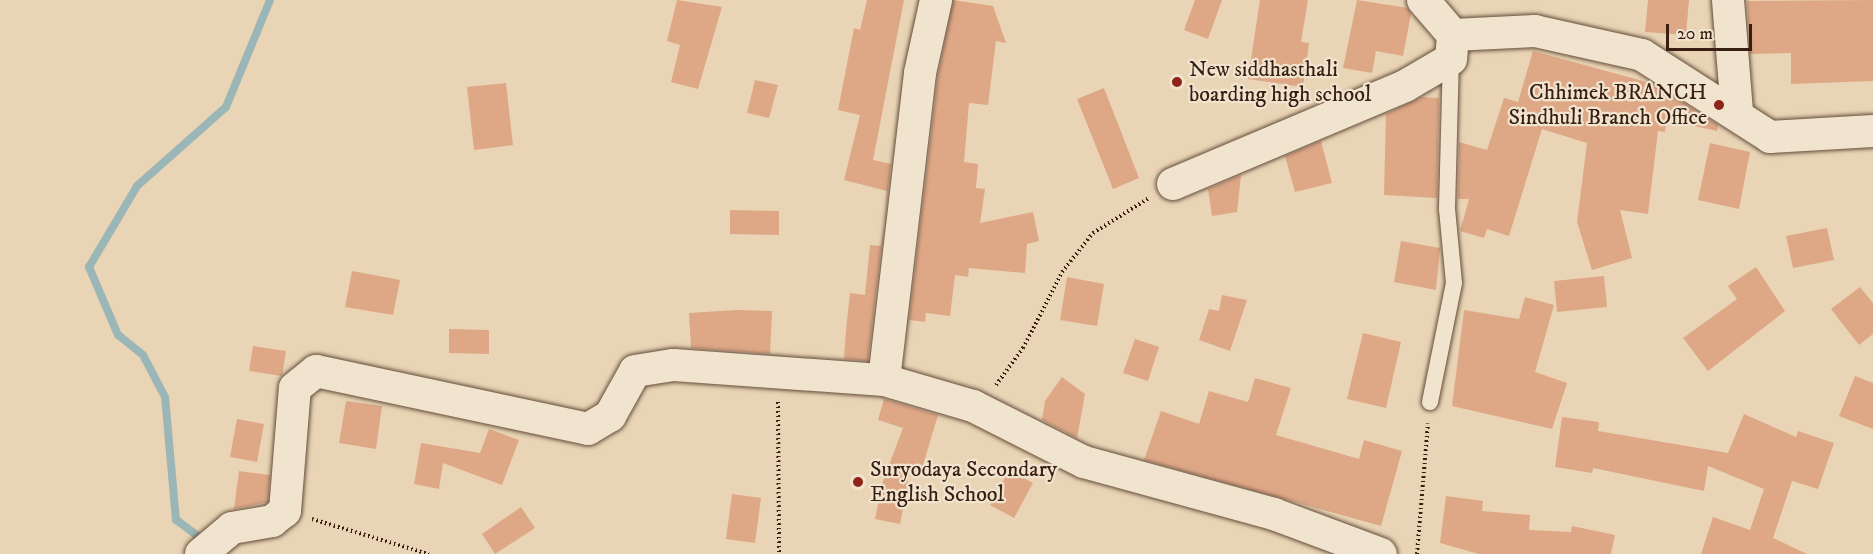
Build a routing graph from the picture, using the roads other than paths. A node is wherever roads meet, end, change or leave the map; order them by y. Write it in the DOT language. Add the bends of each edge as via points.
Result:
graph roads {
  1 [pos="936,0"];
  2 [pos="1423,0"];
  3 [pos="1728,0"];
  4 [pos="1452,47"];
  5 [pos="1737,112"];
  6 [pos="1873,130"];
  7 [pos="1173,184"];
  8 [pos="884,380"];
  9 [pos="1430,402"];
  10 [pos="201,554"];
  11 [pos="1381,554"];
  1 -- 8 [label="street" via="920,73"];
  2 -- 4 [label="street"];
  3 -- 5 [label="street"];
  4 -- 5 [label="street" via="1534,31 1642,56"];
  4 -- 7 [label="street" via="1333,121"];
  4 -- 9 [label="lane" via="1447,209 1454,283"];
  5 -- 6 [label="street" via="1770,137"];
  8 -- 10 [label="street" via="674,364 635,371 609,416 588,429 316,371 295,388 285,511 272,521 232,528"];
  8 -- 11 [label="street" via="973,406 1084,462 1274,514"];
}
